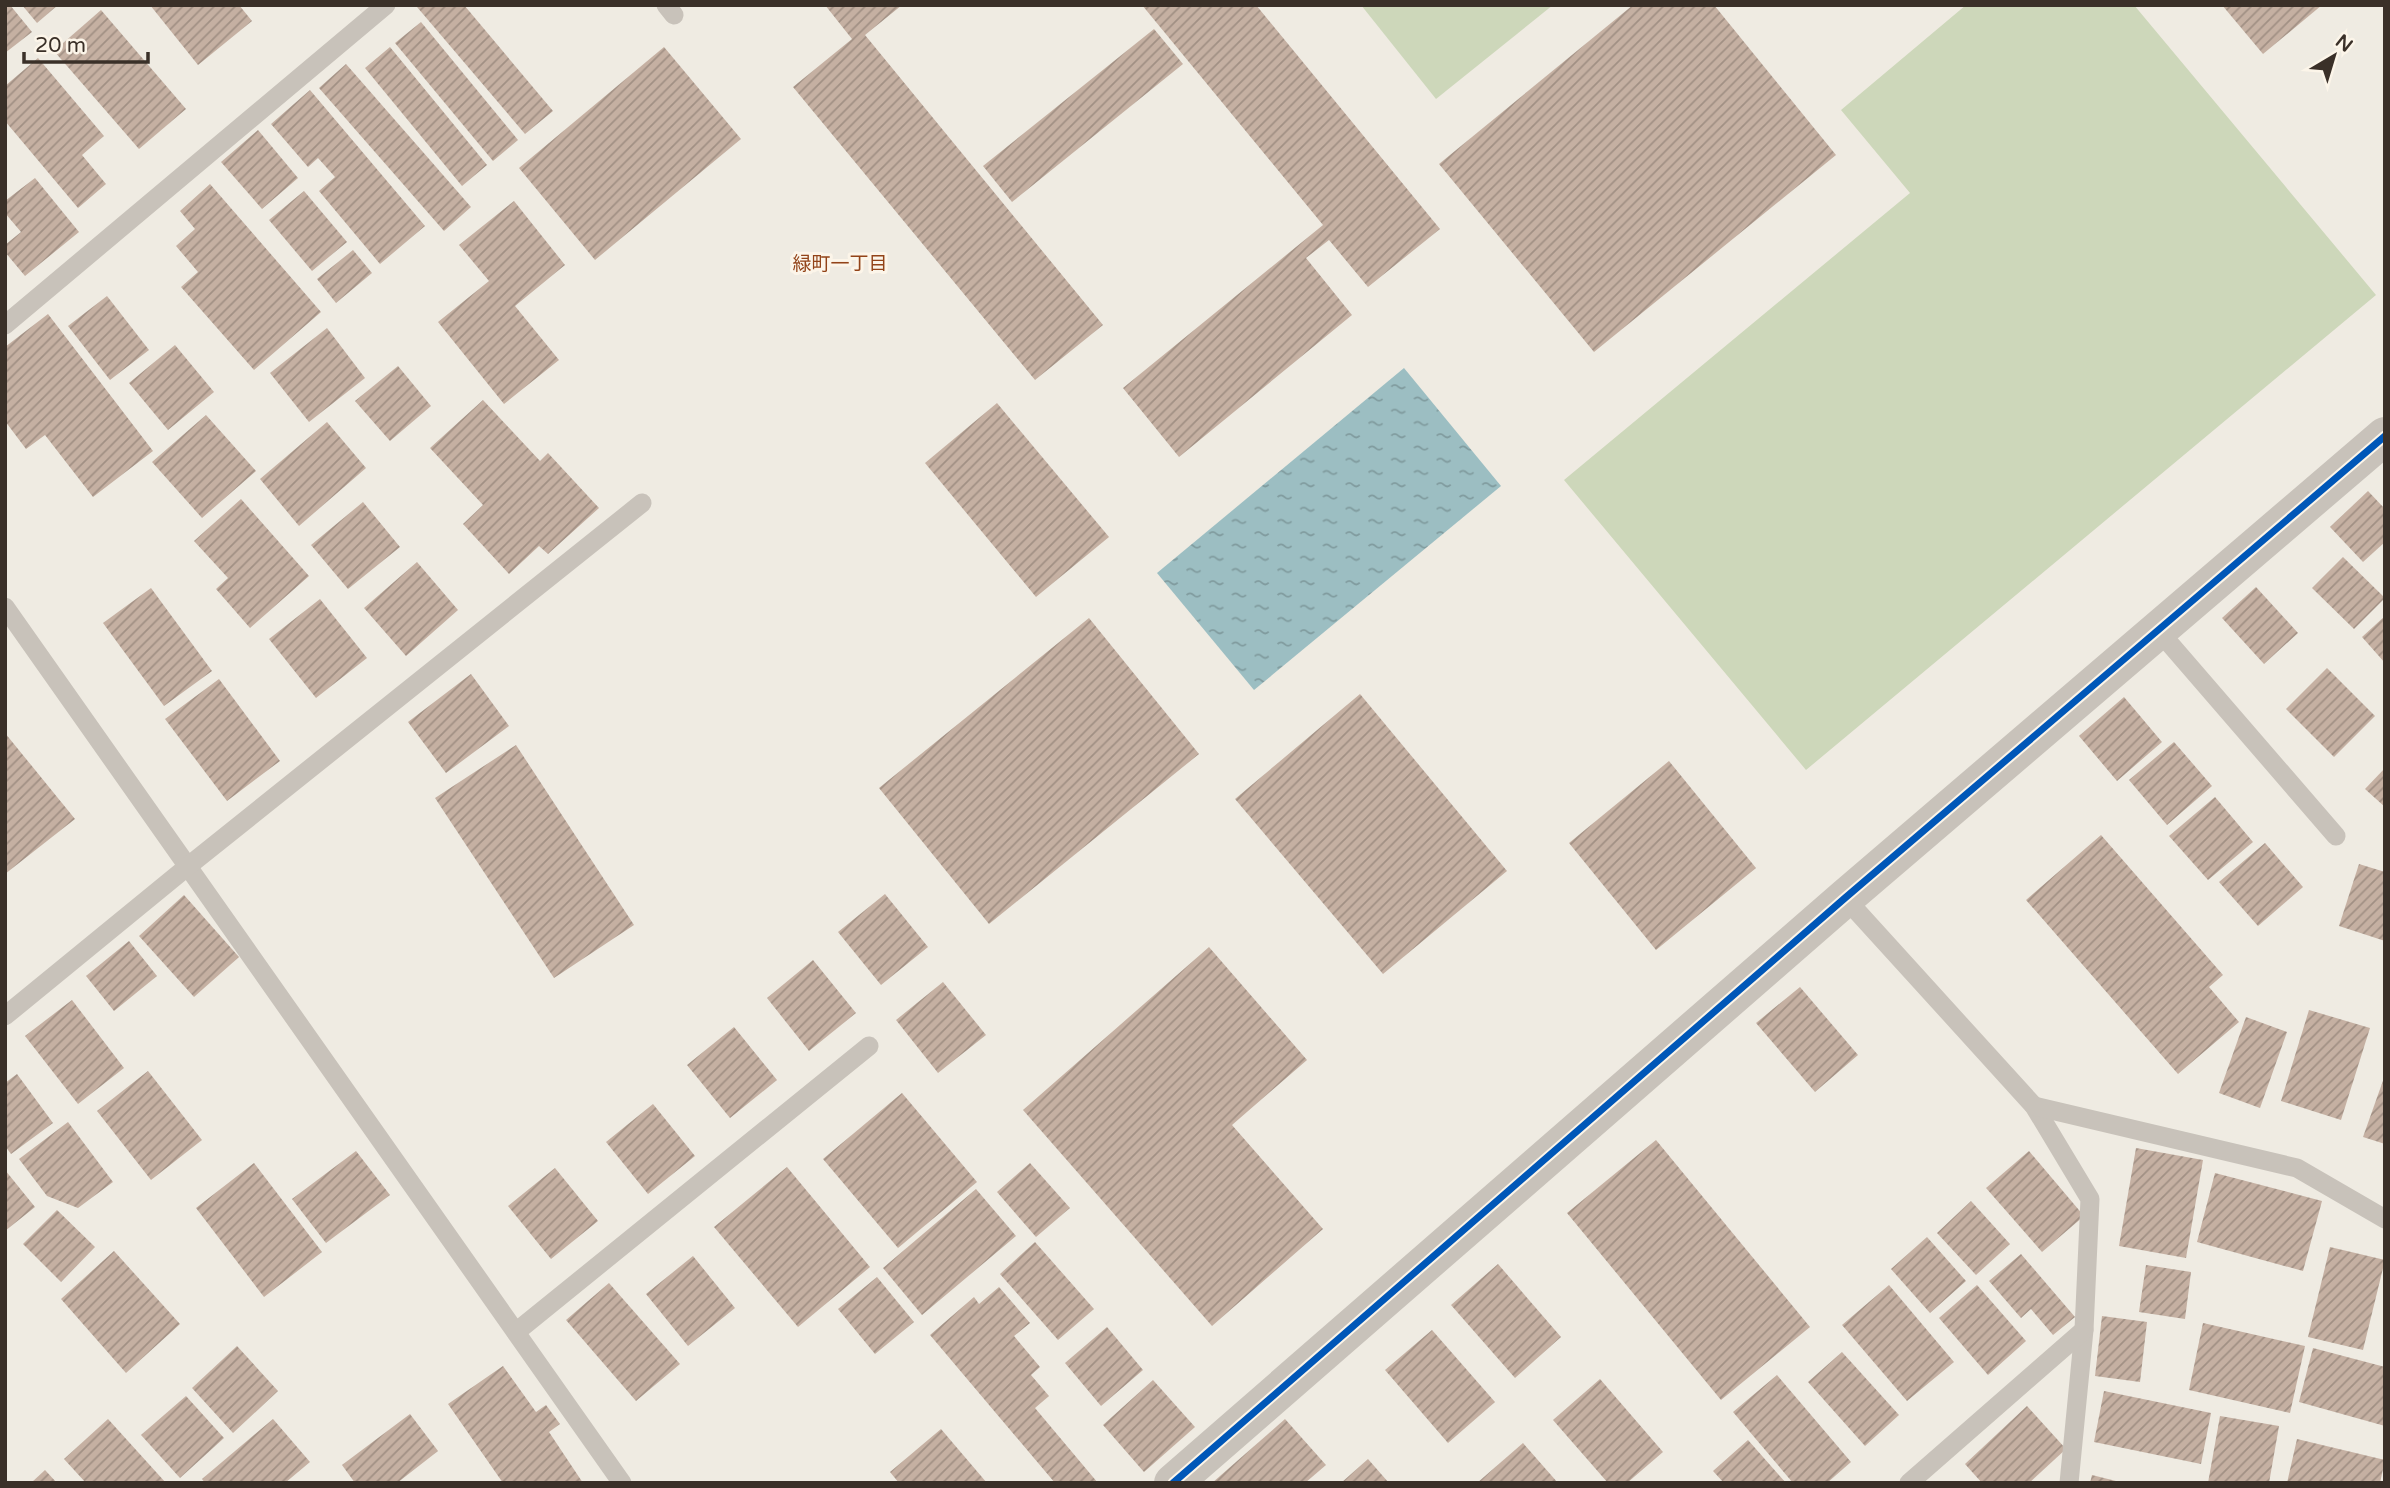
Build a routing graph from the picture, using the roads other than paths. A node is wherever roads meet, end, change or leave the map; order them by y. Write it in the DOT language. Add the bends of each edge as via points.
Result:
graph roads {
  1 [pos="386,5"];
  2 [pos="5,325"];
  3 [pos="2385,436"];
  4 [pos="642,503"];
  5 [pos="5,607"];
  6 [pos="2158,630"];
  7 [pos="2336,836"];
  8 [pos="187,867"];
  9 [pos="1845,898"];
  10 [pos="5,1016"];
  11 [pos="869,1046"];
  12 [pos="2034,1106"];
  13 [pos="2385,1219"];
  14 [pos="2084,1330"];
  15 [pos="516,1332"];
  16 [pos="622,1483"];
  17 [pos="1172,1483"];
  18 [pos="1909,1483"];
  19 [pos="2069,1483"];
  1 -- 2 [label="lane"];
  3 -- 6 [label="street"];
  4 -- 8 [label="lane"];
  5 -- 8 [label="lane"];
  6 -- 7 [label="lane"];
  6 -- 9 [label="street"];
  8 -- 10 [label="lane"];
  8 -- 15 [label="lane"];
  9 -- 12 [label="lane"];
  9 -- 17 [label="street"];
  11 -- 15 [label="lane"];
  12 -- 13 [label="lane" via="2297,1168"];
  12 -- 14 [label="lane" via="2090,1199"];
  14 -- 18 [label="lane"];
  14 -- 19 [label="lane"];
  15 -- 16 [label="lane"];
}
